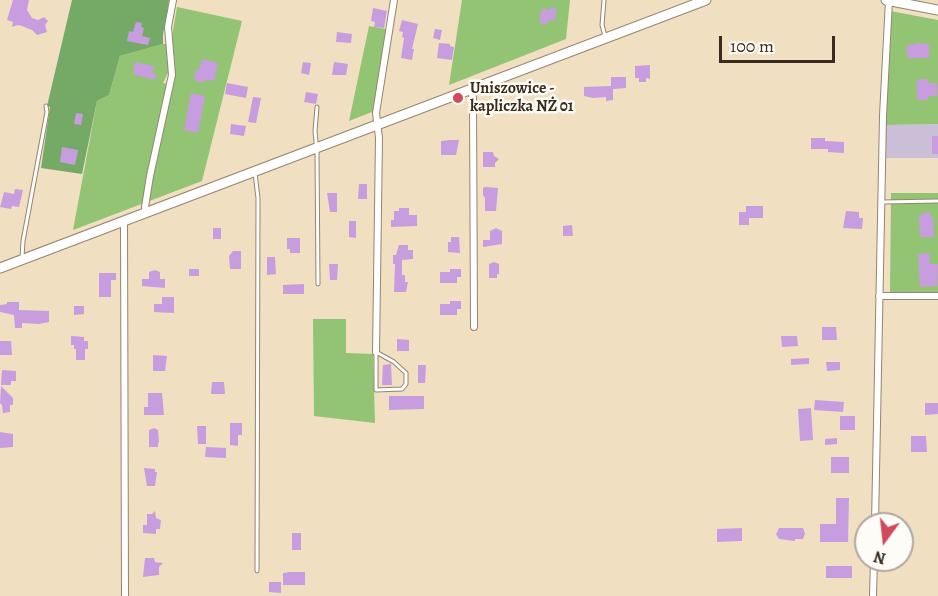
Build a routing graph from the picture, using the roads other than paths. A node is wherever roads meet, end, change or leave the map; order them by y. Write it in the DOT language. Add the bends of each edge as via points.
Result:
graph roads {
  1 [pos="173,0"];
  2 [pos="394,0"];
  3 [pos="604,0"];
  4 [pos="706,0"];
  5 [pos="887,0"];
  6 [pos="938,10"];
  7 [pos="605,37"];
  8 [pos="470,89"];
  9 [pos="46,106"];
  10 [pos="317,107"];
  11 [pos="377,124"];
  12 [pos="317,147"];
  13 [pos="255,171"];
  14 [pos="938,201"];
  15 [pos="882,202"];
  16 [pos="146,213"];
  17 [pos="124,221"];
  18 [pos="23,260"];
  19 [pos="0,268"];
  20 [pos="318,284"];
  21 [pos="879,296"];
  22 [pos="938,296"];
  23 [pos="474,327"];
  24 [pos="376,352"];
  25 [pos="875,512"];
  26 [pos="257,571"];
  27 [pos="874,572"];
  28 [pos="125,596"];
  29 [pos="873,596"];
  1 -- 16 [label="street" via="168,27 172,75"];
  2 -- 11 [label="street"];
  3 -- 7 [label="lane"];
  4 -- 7 [label="street"];
  5 -- 6 [label="street"];
  5 -- 15 [label="street"];
  7 -- 8 [label="street"];
  8 -- 11 [label="street"];
  8 -- 23 [label="street"];
  9 -- 18 [label="lane"];
  10 -- 12 [label="lane"];
  11 -- 12 [label="street"];
  11 -- 24 [label="street"];
  12 -- 13 [label="street"];
  12 -- 20 [label="lane"];
  13 -- 16 [label="street"];
  13 -- 26 [label="lane"];
  14 -- 15 [label="lane"];
  15 -- 21 [label="street"];
  16 -- 17 [label="street"];
  17 -- 18 [label="street"];
  17 -- 28 [label="street"];
  18 -- 19 [label="street"];
  21 -- 22 [label="street"];
  21 -- 25 [label="street"];
  24 -- 24 [label="lane" via="376,390 402,389 406,374"];
  27 -- 29 [label="street"];
}
